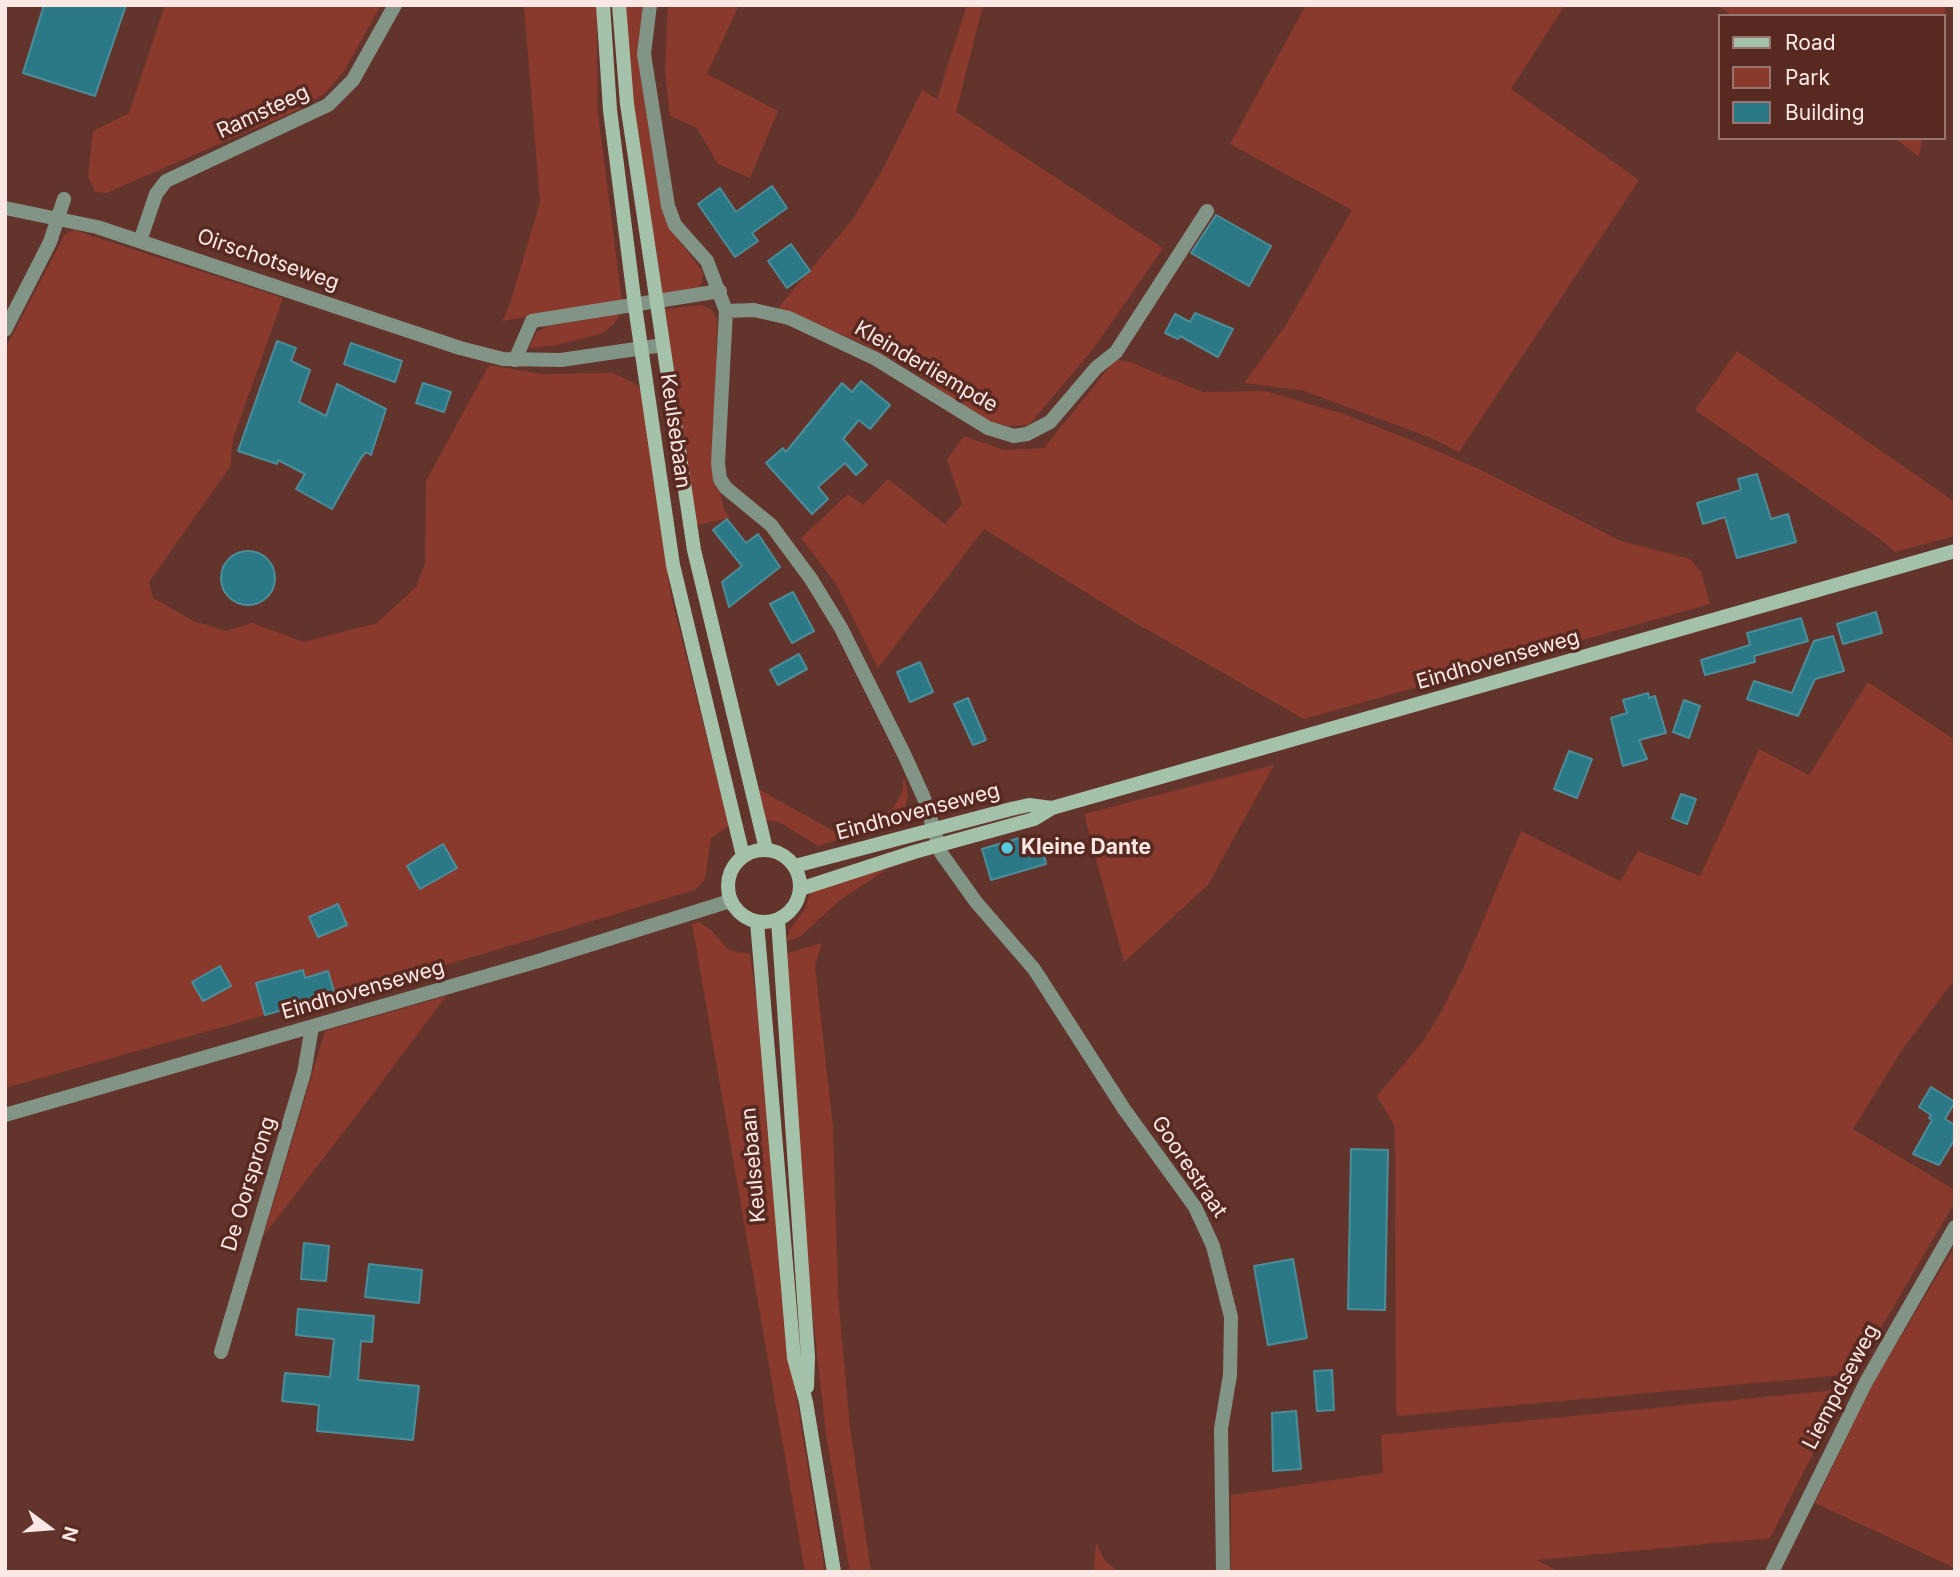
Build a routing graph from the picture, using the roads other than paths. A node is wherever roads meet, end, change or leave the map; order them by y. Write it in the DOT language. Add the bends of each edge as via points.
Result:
graph roads {
  1 [pos="396,5"];
  2 [pos="603,5"];
  3 [pos="619,5"];
  4 [pos="650,5"];
  5 [pos="64,199"];
  6 [pos="5,208"];
  7 [pos="1207,211"];
  8 [pos="60,219"];
  9 [pos="140,241"];
  10 [pos="720,291"];
  11 [pos="657,302"];
  12 [pos="635,306"];
  13 [pos="726,311"];
  14 [pos="5,330"];
  15 [pos="663,345"];
  16 [pos="642,348"];
  17 [pos="515,360"];
  18 [pos="1955,551"];
  19 [pos="937,838"];
  20 [pos="766,849"];
  21 [pos="743,856"];
  22 [pos="795,866"];
  23 [pos="800,889"];
  24 [pos="730,901"];
  25 [pos="778,920"];
  26 [pos="757,922"];
  27 [pos="312,1027"];
  28 [pos="5,1115"];
  29 [pos="1955,1227"];
  30 [pos="221,1352"];
  31 [pos="806,1402"];
  32 [pos="834,1572"];
  33 [pos="1223,1572"];
  34 [pos="1772,1572"];
  1 -- 9 [label="street, Ramsteeg" via="353,80 328,105 166,181 156,194"];
  2 -- 12 [label="main road, Keulsebaan" via="608,86"];
  3 -- 11 [label="main road, Keulsebaan" via="627,104"];
  4 -- 10 [label="street" via="644,54 668,205 676,225 707,261"];
  5 -- 8 [label="street"];
  6 -- 8 [label="street, Oirschotseweg"];
  7 -- 13 [label="street, Kleinderliempde" via="1123,343 1051,422 1027,434 1014,436 988,428 886,364 789,318 754,310"];
  8 -- 9 [label="street, Oirschotseweg"];
  8 -- 14 [label="street"];
  9 -- 17 [label="street, Oirschotseweg" via="460,348"];
  10 -- 11 [label="street"];
  10 -- 13 [label="street"];
  11 -- 12 [label="street"];
  11 -- 15 [label="main road, Keulsebaan"];
  12 -- 16 [label="main road, Keulsebaan"];
  12 -- 17 [label="street" via="532,321"];
  13 -- 19 [label="street" via="720,479 771,525 817,589 886,716 924,797"];
  15 -- 16 [label="street, Oirschotseweg"];
  15 -- 20 [label="main road, Keulsebaan" via="694,550"];
  16 -- 17 [label="street, Oirschotseweg" via="561,360"];
  16 -- 21 [label="main road, Keulsebaan" via="675,578"];
  18 -- 19 [label="main road, Eindhovenseweg" via="1052,808 1029,805"];
  19 -- 22 [label="main road, Eindhovenseweg"];
  19 -- 23 [label="main road, Eindhovenseweg"];
  19 -- 33 [label="street, Goorestraat" via="957,879 1034,970 1124,1109 1195,1207 1213,1246 1225,1283 1232,1349 1221,1429"];
  20 -- 21 [label="main road"];
  20 -- 22 [label="main road"];
  21 -- 24 [label="main road" via="730,873"];
  22 -- 23 [label="main road"];
  23 -- 25 [label="main road" via="793,907"];
  24 -- 26 [label="main road" via="742,915"];
  24 -- 27 [label="street, Eindhovenseweg"];
  25 -- 26 [label="main road"];
  25 -- 31 [label="main road, Keulsebaan" via="808,1357"];
  26 -- 31 [label="main road, Keulsebaan" via="783,1263 794,1358"];
  27 -- 28 [label="street, Eindhovenseweg"];
  27 -- 30 [label="street, De Oorsprong" via="304,1073"];
  29 -- 34 [label="street, Liempdseweg" via="1866,1382"];
  31 -- 32 [label="main road, Keulsebaan"];
}
